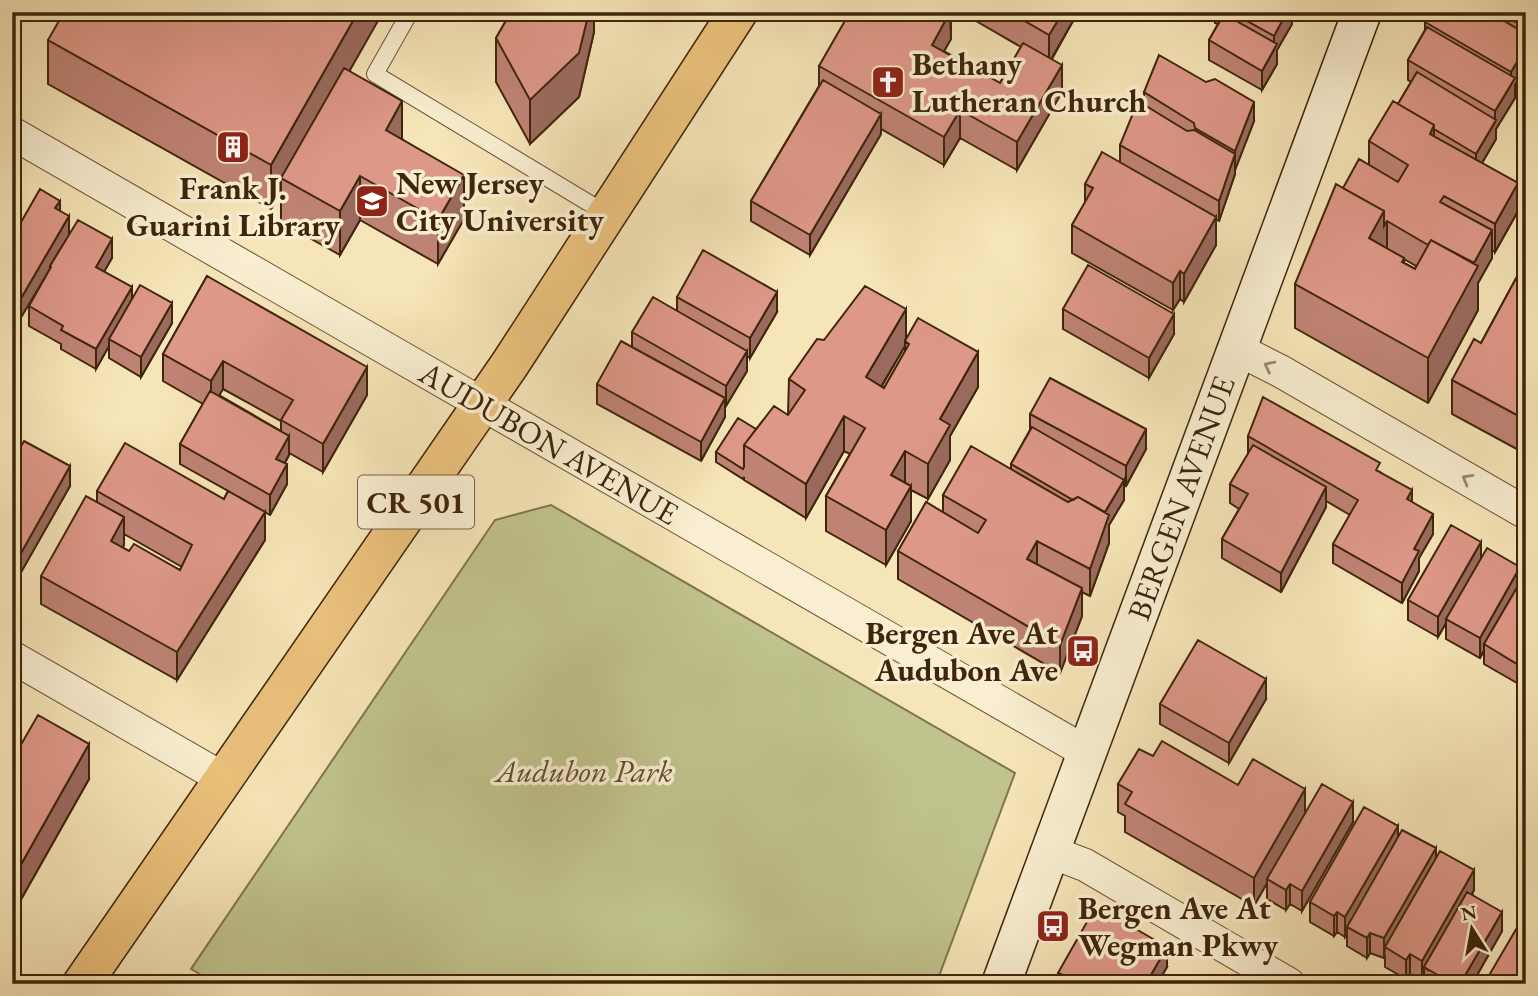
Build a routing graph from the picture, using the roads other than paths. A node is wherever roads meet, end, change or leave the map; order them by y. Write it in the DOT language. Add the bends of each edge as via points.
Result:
graph roads {
  1 [pos="410,12"];
  2 [pos="738,12"];
  3 [pos="1362,12"];
  4 [pos="12,132"];
  5 [pos="607,214"];
  6 [pos="1235,348"];
  7 [pos="483,404"];
  8 [pos="1526,513"];
  9 [pos="12,657"];
  10 [pos="1086,752"];
  11 [pos="225,779"];
  12 [pos="1051,852"];
  13 [pos="95,979"];
  14 [pos="1001,984"];
  15 [pos="1289,984"];
  1 -- 5 [label="lane" via="375,74"];
  2 -- 5 [label="main road, CR 501"];
  3 -- 6 [label="street, BERGEN AVENUE"];
  4 -- 7 [label="street, AUDUBON AVENUE"];
  5 -- 7 [label="main road, CR 501"];
  8 -- 6 [label="street, one-way"];
  6 -- 10 [label="street, BERGEN AVENUE"];
  7 -- 10 [label="street, AUDUBON AVENUE"];
  7 -- 11 [label="main road, CR 501"];
  9 -- 11 [label="street"];
  10 -- 12 [label="street, BERGEN AVENUE"];
  11 -- 13 [label="main road, CR 501"];
  12 -- 14 [label="street, BERGEN AVENUE"];
  12 -- 15 [label="street" via="1085,865"];
}
